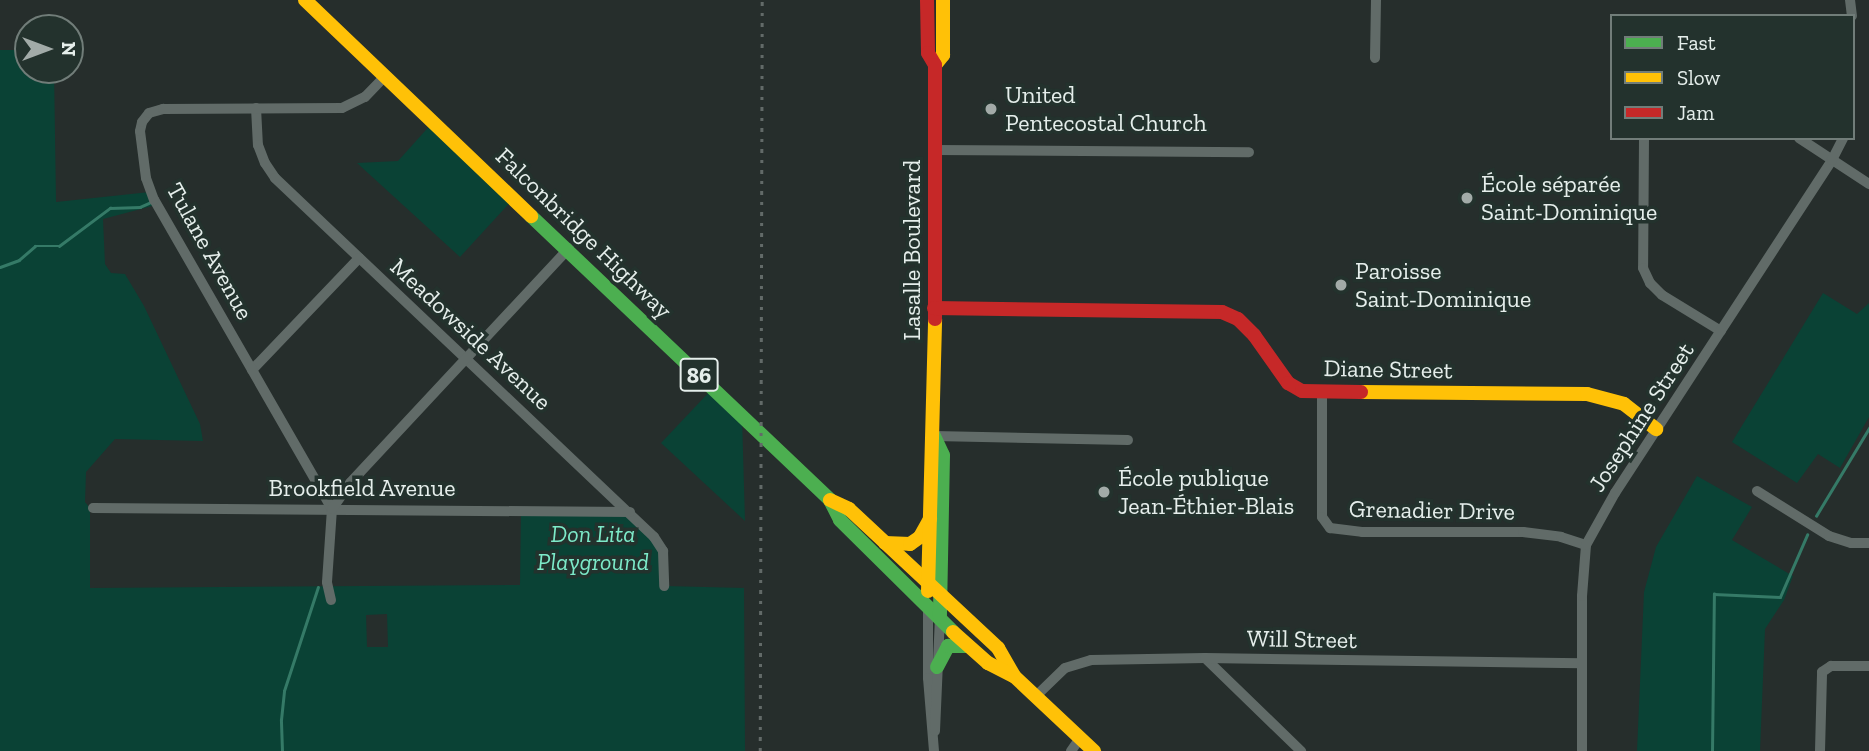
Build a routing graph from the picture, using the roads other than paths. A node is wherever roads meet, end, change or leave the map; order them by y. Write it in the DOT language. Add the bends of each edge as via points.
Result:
graph roads {
  1 [pos="305,0"];
  2 [pos="927,0"];
  3 [pos="943,0"];
  4 [pos="1376,0"];
  5 [pos="1376,58"];
  6 [pos="935,65"];
  7 [pos="385,76"];
  8 [pos="256,108"];
  9 [pos="1644,140"];
  10 [pos="1802,140"];
  11 [pos="1842,140"];
  12 [pos="935,150"];
  13 [pos="1249,152"];
  14 [pos="1832,160"];
  15 [pos="1869,184"];
  16 [pos="569,248"];
  17 [pos="359,258"];
  18 [pos="934,309"];
  19 [pos="1721,331"];
  20 [pos="466,358"];
  21 [pos="253,369"];
  22 [pos="1322,392"];
  23 [pos="1656,429"];
  24 [pos="934,436"];
  25 [pos="1128,440"];
  26 [pos="1757,491"];
  27 [pos="830,500"];
  28 [pos="93,508"];
  29 [pos="332,509"];
  30 [pos="630,512"];
  31 [pos="930,519"];
  32 [pos="885,542"];
  33 [pos="1869,543"];
  34 [pos="1586,545"];
  35 [pos="929,583"];
  36 [pos="664,586"];
  37 [pos="941,594"];
  38 [pos="331,600"];
  39 [pos="928,605"];
  40 [pos="940,617"];
  41 [pos="968,646"];
  42 [pos="1205,658"];
  43 [pos="1582,663"];
  44 [pos="1869,666"];
  45 [pos="937,667"];
  46 [pos="1014,676"];
  47 [pos="1036,696"];
  48 [pos="934,738"];
  49 [pos="1080,738"];
  50 [pos="934,751"];
  51 [pos="1072,751"];
  52 [pos="1094,751"];
  53 [pos="1301,751"];
  54 [pos="1582,751"];
  55 [pos="1820,751"];
  1 -- 7 [label="main road, Falconbridge Highway / 86"];
  2 -- 6 [label="main road, Lasalle Boulevard" via="928,53"];
  3 -- 6 [label="main road, Lasalle Boulevard" via="943,55"];
  4 -- 5 [label="street"];
  6 -- 12 [label="main road, Lasalle Boulevard"];
  7 -- 8 [label="street, Tulane Avenue" via="365,97 342,108"];
  7 -- 16 [label="main road, Falconbridge Highway / 86"];
  8 -- 17 [label="street, Meadowside Avenue" via="258,145 270,170"];
  8 -- 21 [label="street, Tulane Avenue" via="154,111 144,118 140,131 154,200"];
  9 -- 19 [label="street" via="1643,268 1661,295"];
  10 -- 14 [label="street"];
  11 -- 14 [label="street, Josephine Street"];
  12 -- 13 [label="street"];
  12 -- 18 [label="main road, Lasalle Boulevard"];
  14 -- 15 [label="street"];
  14 -- 19 [label="street, Josephine Street"];
  16 -- 20 [label="street"];
  16 -- 27 [label="main road, Falconbridge Highway / 86"];
  17 -- 20 [label="street, Meadowside Avenue"];
  17 -- 21 [label="street"];
  18 -- 22 [label="main road, Diane Street" via="1222,312 1238,319 1254,335 1288,383 1303,391"];
  18 -- 24 [label="main road, Lasalle Boulevard"];
  19 -- 23 [label="street, Josephine Street"];
  20 -- 29 [label="street" via="350,483"];
  20 -- 30 [label="street, Meadowside Avenue"];
  21 -- 29 [label="street, Tulane Avenue"];
  22 -- 23 [label="main road, Diane Street" via="1587,394 1624,404"];
  22 -- 34 [label="street, Grenadier Drive" via="1322,517 1330,528 1523,532"];
  23 -- 34 [label="street, Josephine Street"];
  24 -- 25 [label="street"];
  24 -- 31 [label="main road, Lasalle Boulevard"];
  24 -- 37 [label="main road, Lasalle Boulevard" via="943,455"];
  26 -- 33 [label="street" via="1829,537"];
  27 -- 32 [label="main road, Falconbridge Highway / 86" via="849,509"];
  27 -- 39 [label="main road, Falconbridge Highway / 86" via="840,520"];
  28 -- 29 [label="street, Brookfield Avenue"];
  29 -- 30 [label="street, Brookfield Avenue"];
  29 -- 38 [label="street" via="327,582"];
  30 -- 36 [label="street, Meadowside Avenue" via="660,543"];
  31 -- 32 [label="main road" via="910,544"];
  31 -- 35 [label="main road, Lasalle Boulevard"];
  32 -- 35 [label="main road, Falconbridge Highway / 86"];
  34 -- 43 [label="street, Josephine Street"];
  35 -- 37 [label="main road, Falconbridge Highway / 86"];
  35 -- 39 [label="main road, Lasalle Boulevard"];
  37 -- 40 [label="main road, Lasalle Boulevard"];
  37 -- 46 [label="main road, Falconbridge Highway / 86" via="998,648"];
  39 -- 40 [label="main road, Falconbridge Highway / 86"];
  39 -- 48 [label="street, Lasalle Boulevard"];
  40 -- 41 [label="main road, Falconbridge Highway / 86"];
  40 -- 45 [label="street, Lasalle Boulevard"];
  41 -- 45 [label="main road" via="948,646"];
  41 -- 46 [label="main road, Falconbridge Highway / 86"];
  42 -- 43 [label="street, Will Street"];
  42 -- 47 [label="street, Will Street" via="1072,663 1047,681"];
  42 -- 53 [label="street"];
  43 -- 54 [label="street, Josephine Street"];
  44 -- 55 [label="street" via="1831,666 1822,672"];
  45 -- 48 [label="street, Lasalle Boulevard"];
  46 -- 47 [label="main road, Falconbridge Highway / 86"];
  47 -- 49 [label="main road, Falconbridge Highway / 86"];
  48 -- 50 [label="street, Lasalle Boulevard"];
  49 -- 51 [label="street"];
  49 -- 52 [label="main road, Falconbridge Highway / 86"];
}
